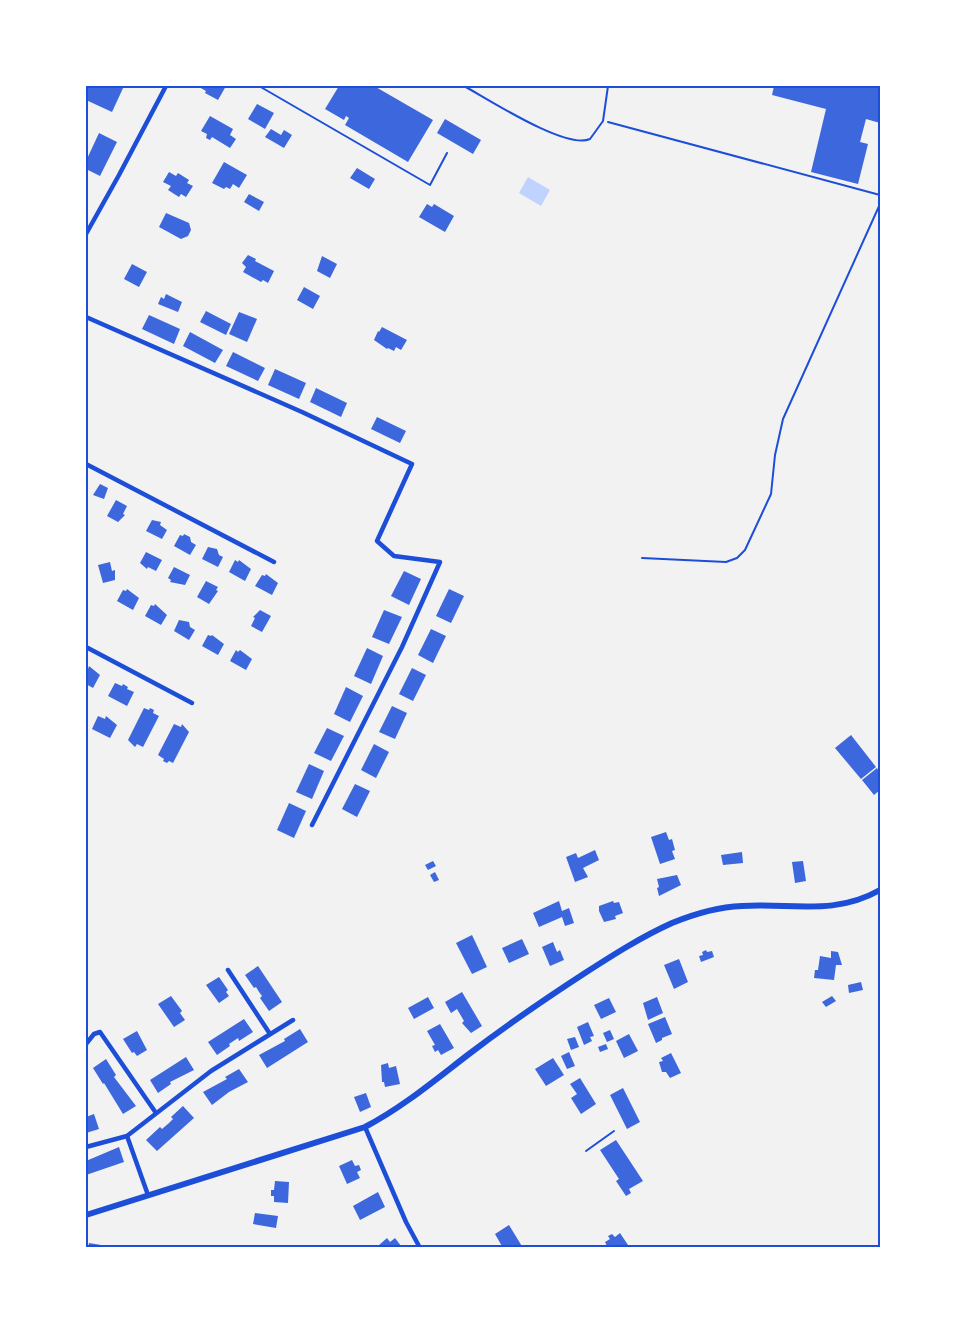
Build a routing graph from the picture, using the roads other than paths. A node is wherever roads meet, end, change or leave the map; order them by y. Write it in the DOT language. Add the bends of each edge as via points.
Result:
graph roads {
  1 [pos="166,86"];
  2 [pos="259,86"];
  3 [pos="464,86"];
  4 [pos="608,86"];
  5 [pos="447,153"];
  6 [pos="86,234"];
  7 [pos="86,317"];
  8 [pos="86,464"];
  9 [pos="274,562"];
  10 [pos="86,647"];
  11 [pos="192,702"];
  12 [pos="312,825"];
  13 [pos="880,890"];
  14 [pos="228,970"];
  15 [pos="292,1020"];
  16 [pos="270,1034"];
  17 [pos="86,1044"];
  18 [pos="156,1113"];
  19 [pos="365,1127"];
  20 [pos="614,1131"];
  21 [pos="127,1136"];
  22 [pos="86,1147"];
  23 [pos="586,1151"];
  24 [pos="148,1195"];
  25 [pos="86,1215"];
  26 [pos="420,1248"];
  1 -- 6 [label="street"];
  2 -- 5 [label="lane" via="430,185"];
  3 -- 4 [label="lane" via="523,118 578,141 590,139 603,121"];
  7 -- 12 [label="street" via="412,464 377,541 394,556 441,562"];
  8 -- 9 [label="street"];
  10 -- 11 [label="street"];
  13 -- 19 [label="street" via="831,907 726,907 661,928 557,992 403,1105"];
  14 -- 16 [label="street"];
  15 -- 16 [label="street"];
  16 -- 18 [label="street" via="211,1071"];
  17 -- 18 [label="street" via="100,1032"];
  18 -- 21 [label="street"];
  19 -- 24 [label="street"];
  19 -- 26 [label="street"];
  20 -- 23 [label="lane"];
  21 -- 22 [label="street"];
  21 -- 24 [label="street"];
  24 -- 25 [label="street"];
}
